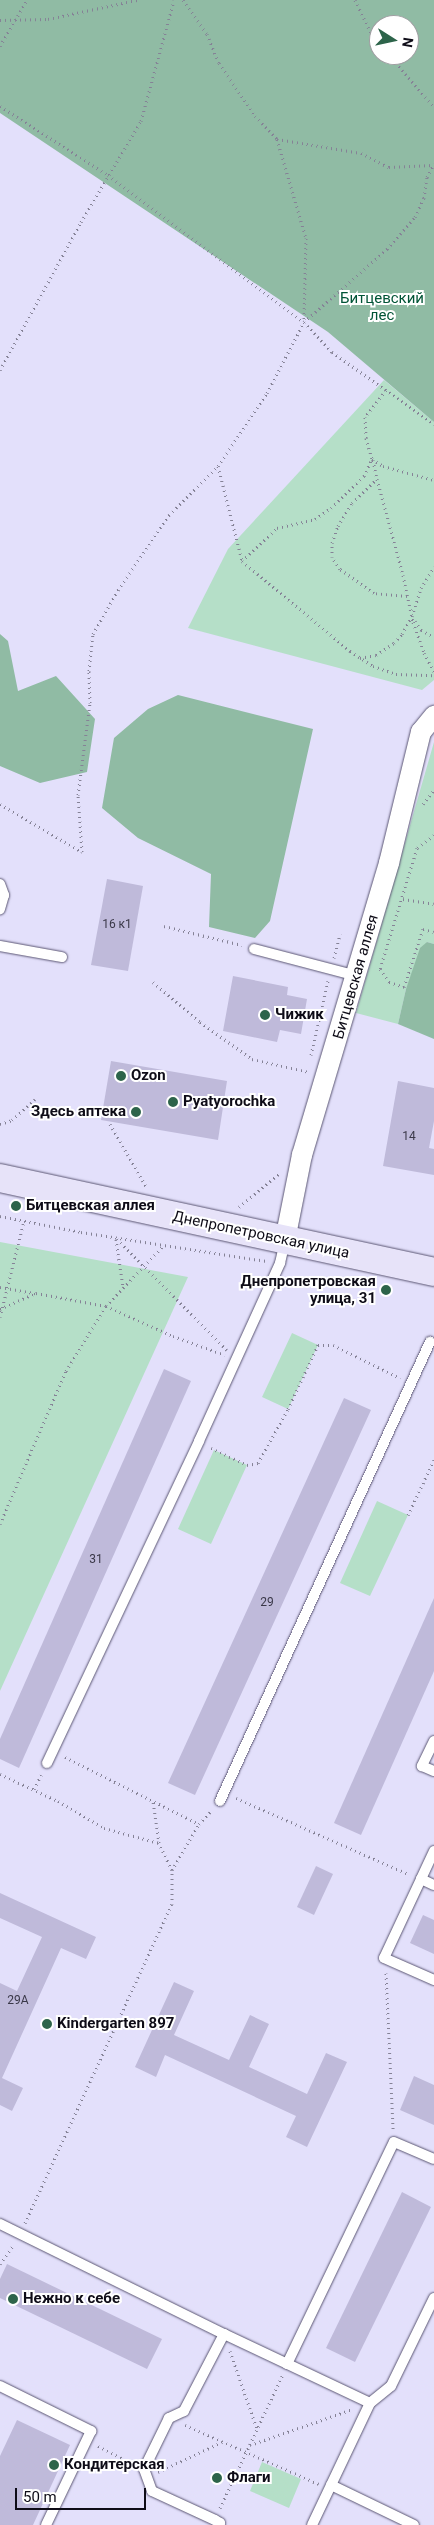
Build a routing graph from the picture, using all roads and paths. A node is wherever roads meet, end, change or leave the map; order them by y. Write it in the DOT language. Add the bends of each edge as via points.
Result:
graph roads {
  1 [pos="27,0"];
  2 [pos="137,0"];
  3 [pos="174,0"];
  4 [pos="183,0"];
  5 [pos="355,0"];
  6 [pos="0,20"];
  7 [pos="17,20"];
  8 [pos="369,30"];
  9 [pos="0,46"];
  10 [pos="398,65"];
  11 [pos="0,106"];
  12 [pos="434,107"];
  13 [pos="277,139"];
  14 [pos="433,164"];
  15 [pos="108,175"];
  16 [pos="304,322"];
  17 [pos="0,370"];
  18 [pos="386,390"];
  19 [pos="434,424"];
  20 [pos="372,459"];
  21 [pos="218,466"];
  22 [pos="377,479"];
  23 [pos="434,480"];
  24 [pos="242,561"];
  25 [pos="434,567"];
  26 [pos="407,596"];
  27 [pos="412,616"];
  28 [pos="434,637"];
  29 [pos="360,658"];
  30 [pos="434,673"];
  31 [pos="434,716"];
  32 [pos="0,804"];
  33 [pos="434,836"];
  34 [pos="0,884"];
  35 [pos="403,899"];
  36 [pos="434,904"];
  37 [pos="0,909"];
  38 [pos="164,926"];
  39 [pos="434,932"];
  40 [pos="340,934"];
  41 [pos="0,946"];
  42 [pos="254,949"];
  43 [pos="62,957"];
  44 [pos="331,969"];
  45 [pos="357,976"];
  46 [pos="153,982"];
  47 [pos="307,1071"];
  48 [pos="327,1076"];
  49 [pos="35,1099"];
  50 [pos="0,1124"];
  51 [pos="110,1124"];
  52 [pos="302,1156"];
  53 [pos="0,1178"];
  54 [pos="149,1191"];
  55 [pos="230,1205"];
  56 [pos="239,1207"];
  57 [pos="247,1208"];
  58 [pos="0,1216"];
  59 [pos="24,1221"];
  60 [pos="116,1238"];
  61 [pos="163,1246"];
  62 [pos="283,1252"];
  63 [pos="145,1265"];
  64 [pos="434,1272"];
  65 [pos="0,1287"];
  66 [pos="124,1287"];
  67 [pos="8,1288"];
  68 [pos="36,1293"];
  69 [pos="106,1306"];
  70 [pos="1,1309"];
  71 [pos="0,1317"];
  72 [pos="433,1340"];
  73 [pos="236,1359"];
  74 [pos="411,1384"];
  75 [pos="199,1442"];
  76 [pos="434,1460"];
  77 [pos="408,1515"];
  78 [pos="0,1524"];
  79 [pos="434,1741"];
  80 [pos="53,1751"];
  81 [pos="47,1763"];
  82 [pos="434,1771"];
  83 [pos="0,1774"];
  84 [pos="222,1797"];
  85 [pos="153,1801"];
  86 [pos="199,1824"];
  87 [pos="159,1843"];
  88 [pos="434,1851"];
  89 [pos="396,1869"];
  90 [pos="172,1870"];
  91 [pos="421,1880"];
  92 [pos="434,1885"];
  93 [pos="384,1958"];
  94 [pos="434,1980"];
  95 [pos="394,2142"];
  96 [pos="434,2159"];
  97 [pos="0,2224"];
  98 [pos="20,2234"];
  99 [pos="0,2264"];
  100 [pos="434,2298"];
  101 [pos="224,2334"];
  102 [pos="288,2364"];
  103 [pos="0,2386"];
  104 [pos="370,2403"];
  105 [pos="169,2418"];
  106 [pos="257,2429"];
  107 [pos="86,2440"];
  108 [pos="223,2441"];
  109 [pos="250,2445"];
  110 [pos="247,2451"];
  111 [pos="145,2473"];
  112 [pos="330,2487"];
  113 [pos="220,2523"];
  114 [pos="46,2525"];
  115 [pos="312,2525"];
  116 [pos="414,2525"];
  1 -- 7 [label="path"];
  2 -- 7 [label="path" via="48,19"];
  3 -- 15 [label="path" via="142,121"];
  4 -- 13 [label="path" via="207,34 219,63 255,116"];
  5 -- 8 [label="path"];
  6 -- 7 [label="path"];
  7 -- 9 [label="path"];
  10 -- 12 [label="path"];
  11 -- 15 [label="path"];
  13 -- 14 [label="path" via="361,153 389,167"];
  13 -- 16 [label="path" via="306,238"];
  14 -- 16 [label="path" via="415,217 387,249"];
  15 -- 16 [label="path"];
  15 -- 17 [label="path"];
  16 -- 18 [label="path" via="332,352"];
  16 -- 21 [label="path" via="267,393"];
  18 -- 19 [label="path"];
  18 -- 20 [label="path" via="365,417"];
  20 -- 22 [label="path"];
  20 -- 23 [label="path" via="383,466"];
  20 -- 24 [label="path" via="364,476 331,508 315,519 277,528"];
  21 -- 24 [label="path"];
  21 -- 32 [label="path" via="169,515 118,590 93,634 90,703 78,795 82,852"];
  22 -- 26 [label="path"];
  22 -- 26 [label="path" via="352,503 338,526 332,543 332,557 340,569 374,592"];
  24 -- 29 [label="path"];
  25 -- 27 [label="path" via="421,588"];
  26 -- 27 [label="path"];
  27 -- 28 [label="path" via="421,630"];
  27 -- 29 [label="path" via="394,642 376,655"];
  27 -- 30 [label="path"];
  29 -- 30 [label="path" via="396,674"];
  31 -- 45 [label="street, Битцевская аллея" via="421,732"];
  33 -- 35 [label="path" via="417,848"];
  34 -- 37 [label="lane" via="4,895"];
  35 -- 36 [label="path"];
  35 -- 39 [label="path" via="380,969 389,982 404,987 423,928"];
  38 -- 42 [label="path"];
  40 -- 44 [label="path"];
  41 -- 43 [label="lane"];
  42 -- 44 [label="lane"];
  44 -- 45 [label="lane"];
  44 -- 47 [label="path"];
  45 -- 48 [label="street, Битцевская аллея"];
  46 -- 47 [label="path" via="200,1022 252,1059"];
  47 -- 48 [label="path"];
  48 -- 52 [label="street, Битцевская аллея"];
  49 -- 50 [label="path" via="12,1120"];
  51 -- 54 [label="path"];
  52 -- 56 [label="path"];
  52 -- 62 [label="street, Битцевская аллея"];
  53 -- 62 [label="street, Днепропетровская улица"];
  55 -- 56 [label="path"];
  56 -- 57 [label="path"];
  58 -- 59 [label="path"];
  59 -- 60 [label="path"];
  59 -- 67 [label="path"];
  60 -- 61 [label="path"];
  60 -- 63 [label="path"];
  60 -- 66 [label="path"];
  61 -- 62 [label="path"];
  61 -- 63 [label="path"];
  62 -- 64 [label="street, Днепропетровская улица"];
  62 -- 73 [label="lane"];
  63 -- 66 [label="path"];
  63 -- 73 [label="path"];
  65 -- 67 [label="path"];
  66 -- 69 [label="path"];
  67 -- 68 [label="path"];
  67 -- 70 [label="path"];
  68 -- 69 [label="path"];
  68 -- 70 [label="path"];
  69 -- 73 [label="path"];
  69 -- 78 [label="path" via="66,1371"];
  70 -- 71 [label="path"];
  72 -- 74 [label="lane"];
  73 -- 75 [label="lane"];
  74 -- 75 [label="path" via="333,1344 318,1345 258,1463 247,1465"];
  74 -- 84 [label="lane"];
  75 -- 80 [label="lane"];
  76 -- 77 [label="path"];
  79 -- 82 [label="lane" via="422,1766"];
  80 -- 81 [label="lane"];
  80 -- 85 [label="path"];
  83 -- 87 [label="path" via="58,1801 104,1828"];
  84 -- 86 [label="path"];
  84 -- 89 [label="path"];
  85 -- 86 [label="path"];
  85 -- 87 [label="path"];
  86 -- 90 [label="path"];
  87 -- 90 [label="path"];
  88 -- 91 [label="lane"];
  90 -- 98 [label="path" via="172,1904"];
  91 -- 92 [label="lane"];
  91 -- 93 [label="lane"];
  93 -- 94 [label="lane"];
  93 -- 95 [label="path" via="388,1979"];
  95 -- 96 [label="lane"];
  95 -- 102 [label="lane"];
  97 -- 98 [label="lane"];
  98 -- 99 [label="path"];
  98 -- 101 [label="lane"];
  100 -- 104 [label="lane" via="390,2386"];
  101 -- 102 [label="lane"];
  101 -- 105 [label="lane" via="184,2411"];
  101 -- 106 [label="path"];
  102 -- 104 [label="lane"];
  102 -- 106 [label="path"];
  103 -- 107 [label="lane" via="91,2430"];
  104 -- 109 [label="path"];
  104 -- 112 [label="lane"];
  105 -- 108 [label="path"];
  105 -- 111 [label="lane"];
  106 -- 109 [label="path"];
  107 -- 111 [label="path"];
  107 -- 114 [label="lane"];
  108 -- 110 [label="path"];
  108 -- 111 [label="path"];
  109 -- 110 [label="path"];
  110 -- 112 [label="path"];
  110 -- 113 [label="path"];
  111 -- 113 [label="lane" via="152,2491"];
  112 -- 115 [label="lane"];
  112 -- 116 [label="lane"];
}
